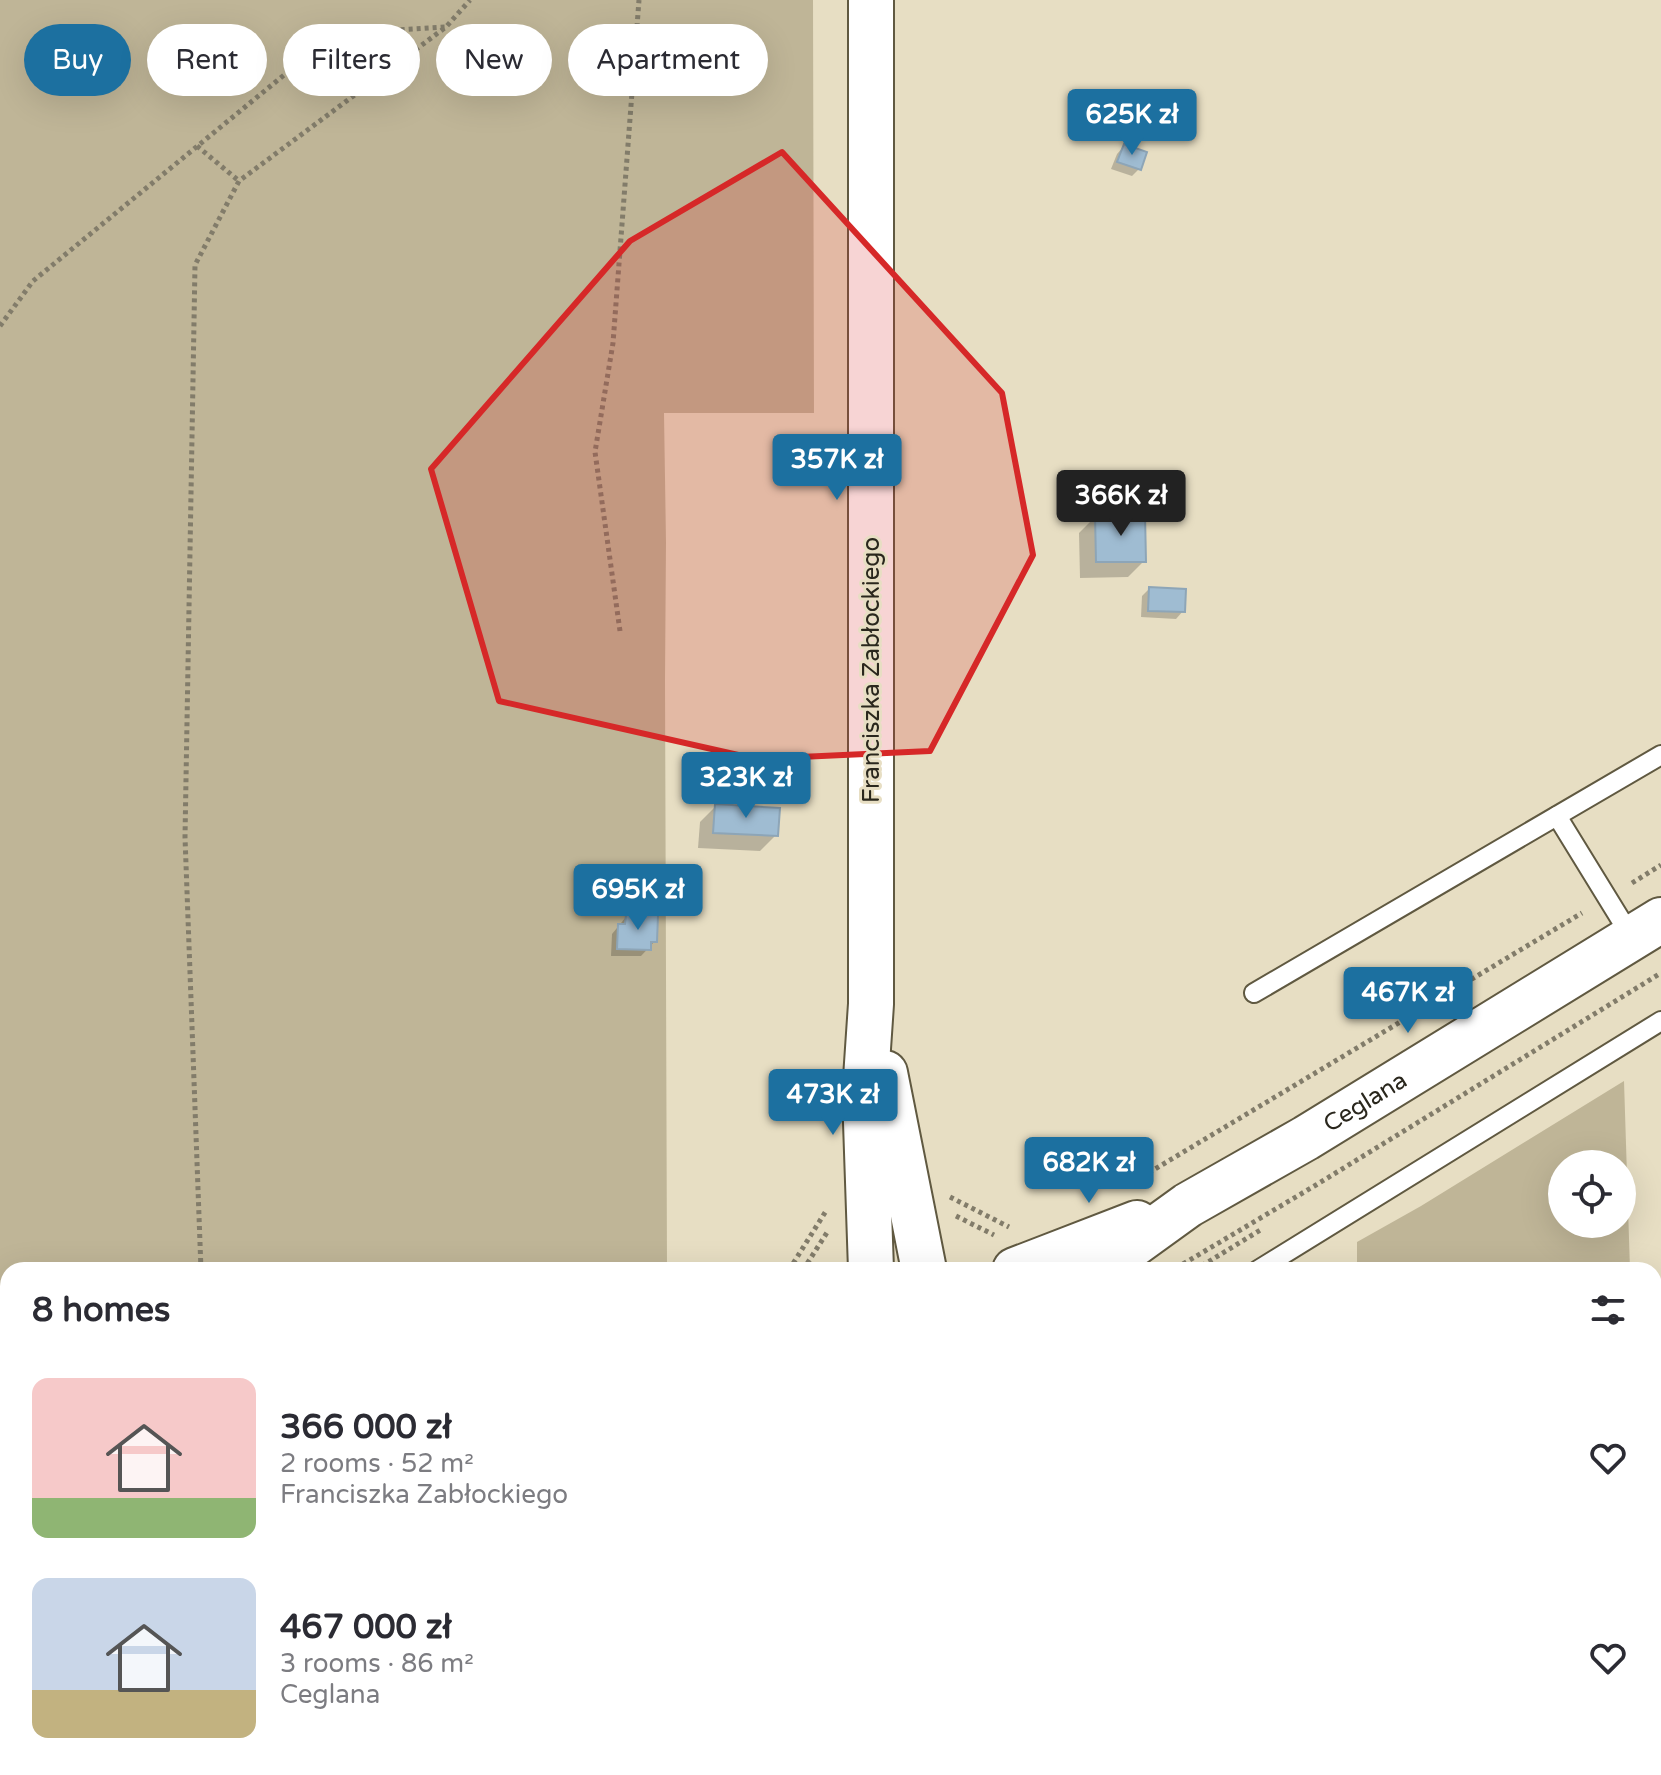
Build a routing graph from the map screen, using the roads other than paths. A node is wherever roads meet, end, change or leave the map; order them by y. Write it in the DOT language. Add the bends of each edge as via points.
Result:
graph roads {
  1 [pos="871,0"];
  2 [pos="1661,755"];
  3 [pos="1557,816"];
  4 [pos="1646,929"];
  5 [pos="1254,993"];
  6 [pos="871,1004"];
  7 [pos="1661,1021"];
  8 [pos="1188,1205"];
  9 [pos="1017,1251"];
  10 [pos="871,1262"];
  11 [pos="922,1262"];
  12 [pos="1109,1262"];
  13 [pos="1271,1262"];
  1 -- 6 [label="street, Franciszka Zabłockiego"];
  2 -- 3 [label="lane"];
  3 -- 4 [label="lane" via="1607,898"];
  3 -- 5 [label="lane"];
  4 -- 8 [label="street, Ceglana"];
  6 -- 10 [label="street, Franciszka Zabłockiego" via="865,1093"];
  6 -- 11 [label="street, Franciszka Zabłockiego"];
  7 -- 13 [label="lane"];
  8 -- 9 [label="street, Ceglana"];
  8 -- 12 [label="street, Ceglana"];
}
